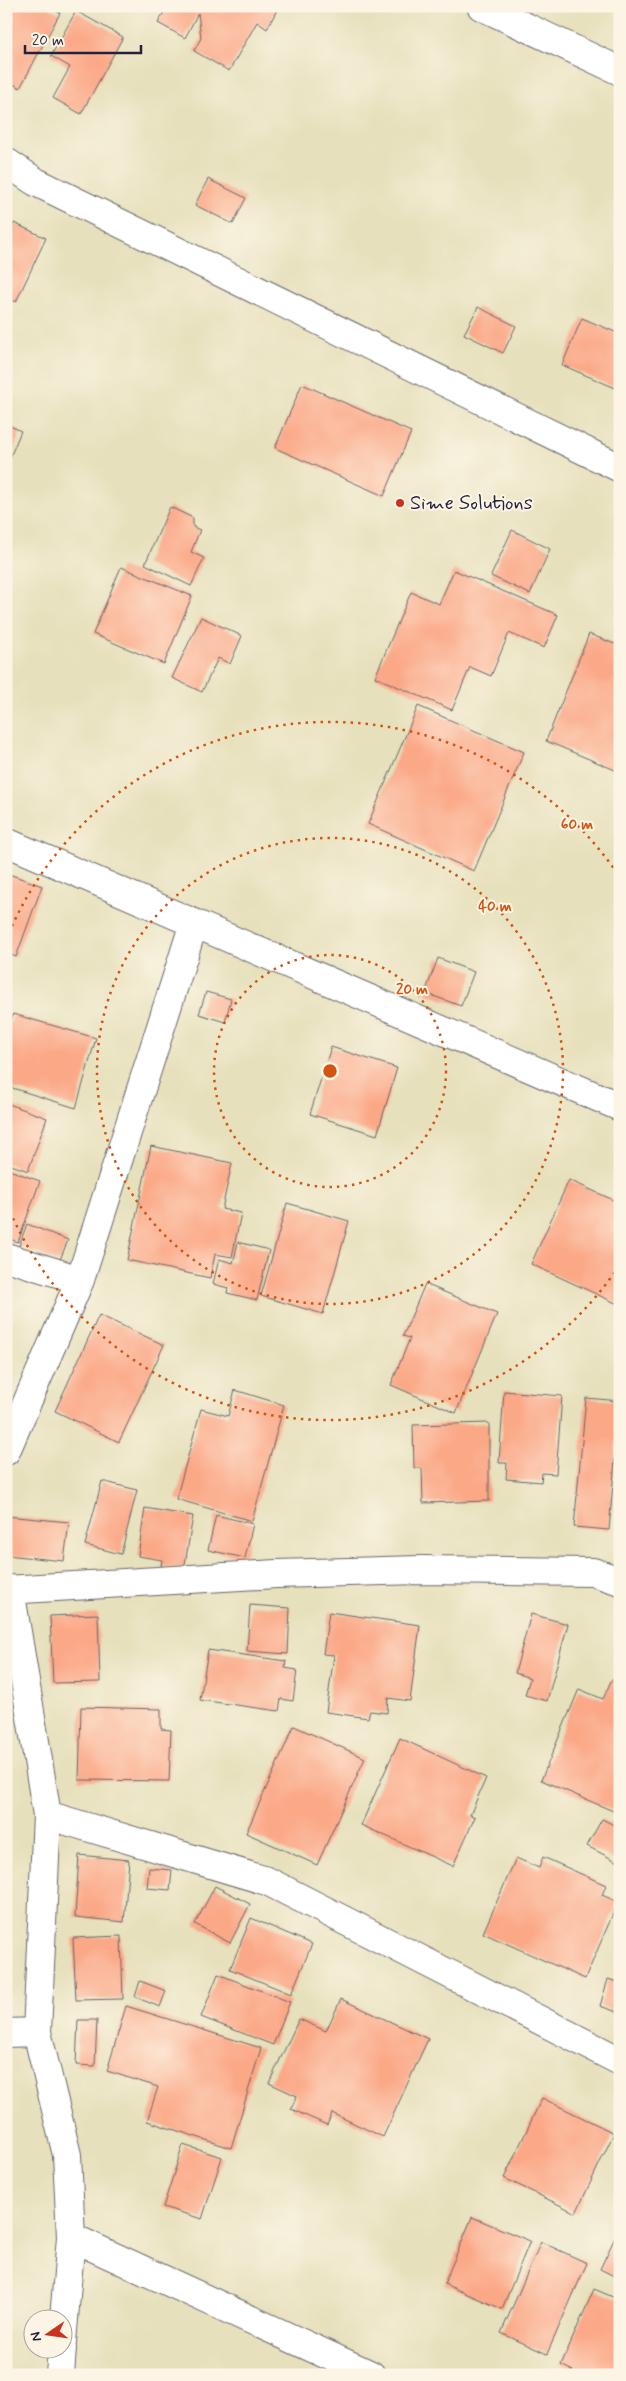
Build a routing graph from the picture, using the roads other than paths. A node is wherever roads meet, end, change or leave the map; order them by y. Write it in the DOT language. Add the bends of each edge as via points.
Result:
graph roads {
  1 [pos="481,6"];
  2 [pos="620,71"];
  3 [pos="6,162"];
  4 [pos="620,468"];
  5 [pos="6,842"];
  6 [pos="194,923"];
  7 [pos="620,1107"];
  8 [pos="6,1257"];
  9 [pos="80,1280"];
  10 [pos="6,1450"];
  11 [pos="620,1580"];
  12 [pos="8,1590"];
  13 [pos="47,1815"];
  14 [pos="37,2032"];
  15 [pos="6,2033"];
  16 [pos="620,2061"];
  17 [pos="71,2237"];
  18 [pos="65,2308"];
  19 [pos="61,2358"];
  20 [pos="60,2375"];
  21 [pos="370,2375"];
  1 -- 2 [label="street"];
  3 -- 4 [label="street" via="36,182"];
  5 -- 6 [label="street"];
  6 -- 7 [label="street"];
  6 -- 9 [label="street"];
  8 -- 9 [label="street"];
  9 -- 10 [label="street"];
  11 -- 12 [label="street" via="593,1572 420,1570 276,1574"];
  12 -- 13 [label="street"];
  13 -- 14 [label="street"];
  13 -- 16 [label="street" via="267,1881"];
  14 -- 15 [label="street"];
  14 -- 17 [label="street" via="67,2155"];
  17 -- 18 [label="street"];
  17 -- 21 [label="street"];
  19 -- 20 [label="street"];
}
